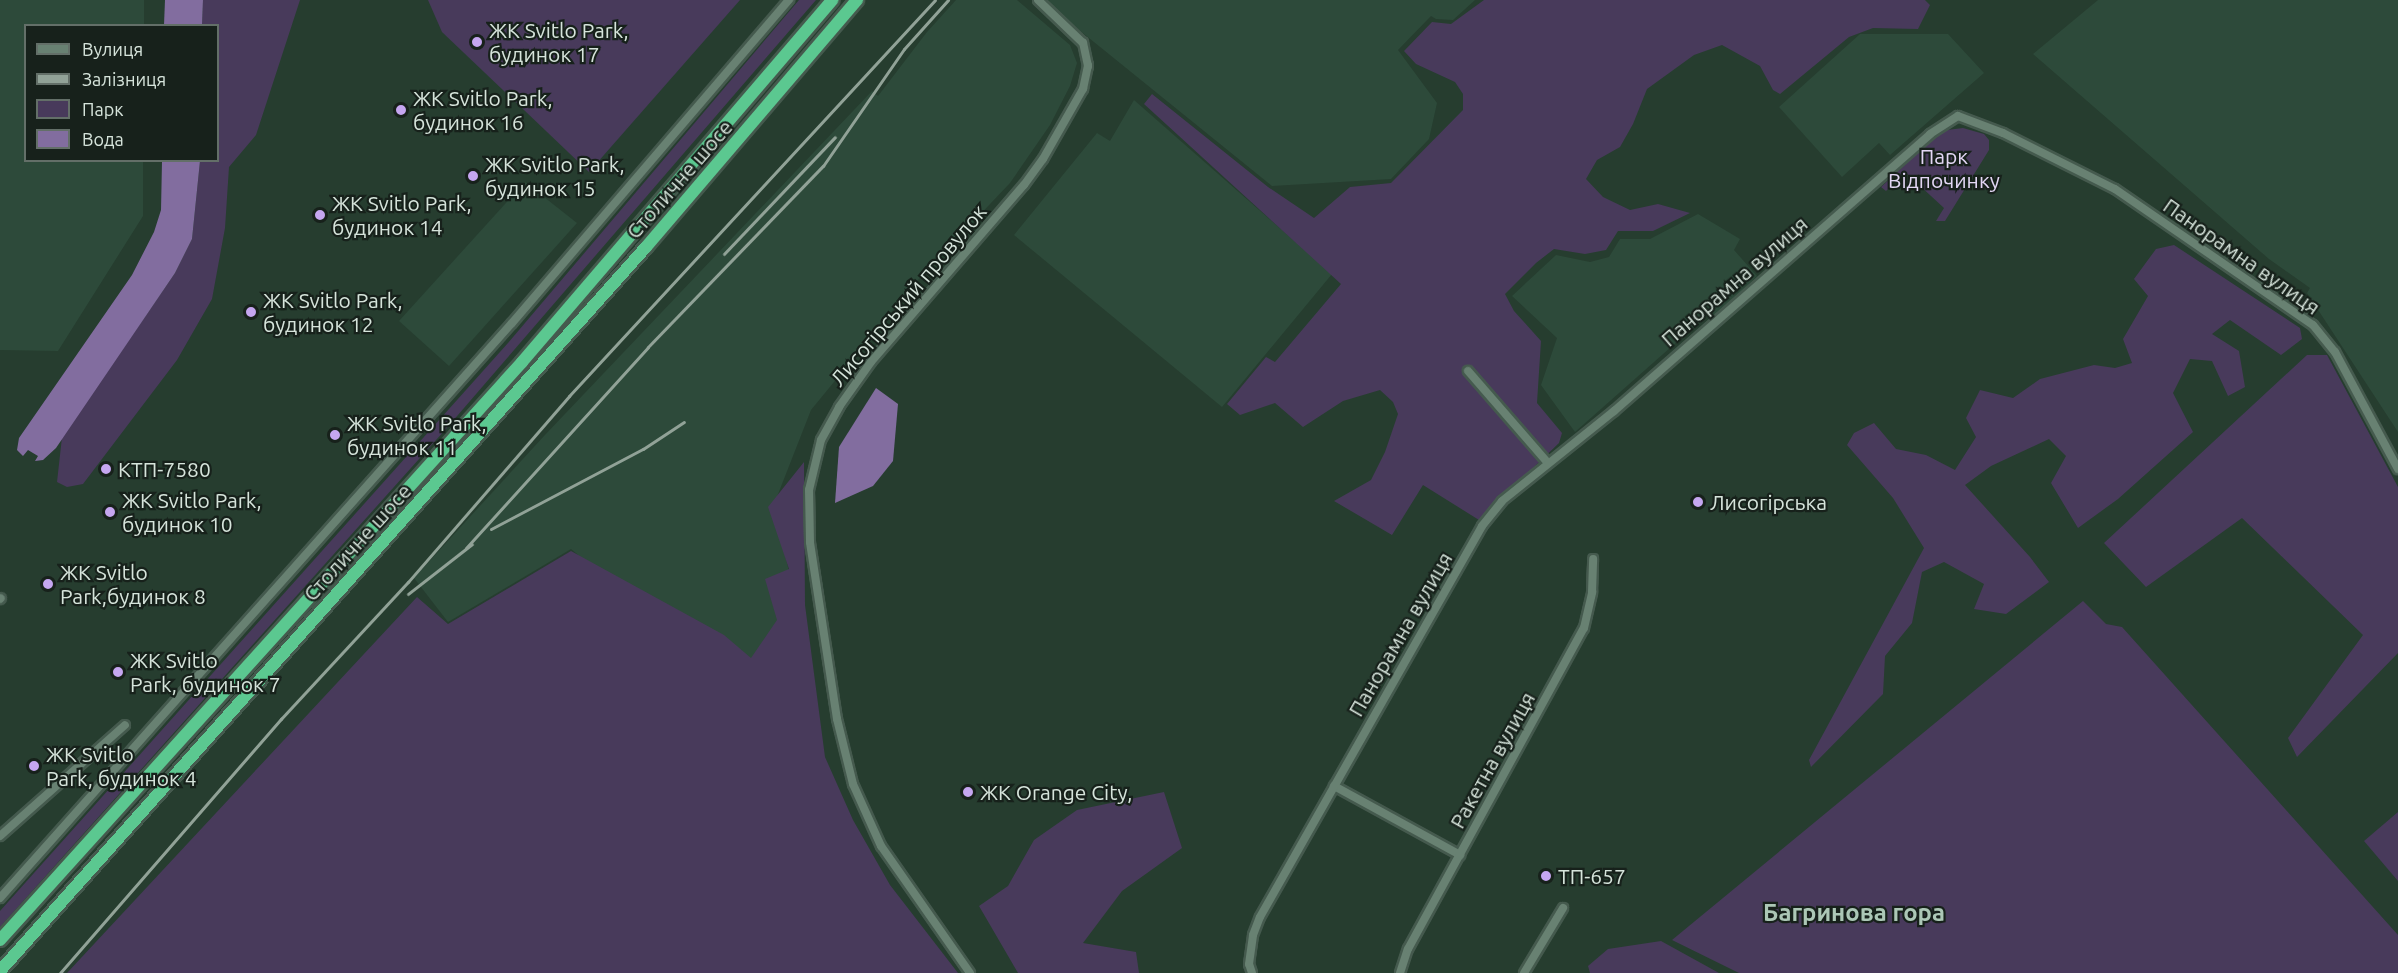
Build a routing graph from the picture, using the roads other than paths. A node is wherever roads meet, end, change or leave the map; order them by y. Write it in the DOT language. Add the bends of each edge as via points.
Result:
graph roads {
  1 [pos="789,0"];
  2 [pos="832,0"];
  3 [pos="857,0"];
  4 [pos="1038,0"];
  5 [pos="1468,371"];
  6 [pos="1548,463"];
  7 [pos="2398,469"];
  8 [pos="1593,559"];
  9 [pos="125,725"];
  10 [pos="1334,786"];
  11 [pos="0,836"];
  12 [pos="1460,855"];
  13 [pos="0,898"];
  14 [pos="1563,908"];
  15 [pos="0,940"];
  16 [pos="0,972"];
  17 [pos="970,973"];
  18 [pos="1252,973"];
  19 [pos="1400,973"];
  20 [pos="1524,973"];
  1 -- 13 [label="street, Столичне шосе" via="512,323"];
  2 -- 15 [label="highway, Столичне шосе" via="522,362"];
  3 -- 16 [label="highway, Столичне шосе" via="646,247"];
  4 -- 17 [label="street, Лисогірський провулок" via="1083,43 1088,66 1083,89 1024,185 871,362 838,407 821,440 809,490 810,542 837,719 853,784 881,846"];
  5 -- 6 [label="street"];
  6 -- 7 [label="street, Панорамна вулиця" via="1614,411 1930,134 1958,116 2011,136 2115,189 2313,325 2335,352"];
  6 -- 10 [label="street, Панорамна вулиця" via="1502,501 1482,526"];
  8 -- 12 [label="street, Ракетна вулиця" via="1592,592 1584,628"];
  9 -- 11 [label="street"];
  10 -- 12 [label="street"];
  10 -- 18 [label="street, Панорамна вулиця" via="1253,934 1249,964"];
  12 -- 19 [label="street, Ракетна вулиця" via="1408,949"];
  14 -- 20 [label="street"];
}
